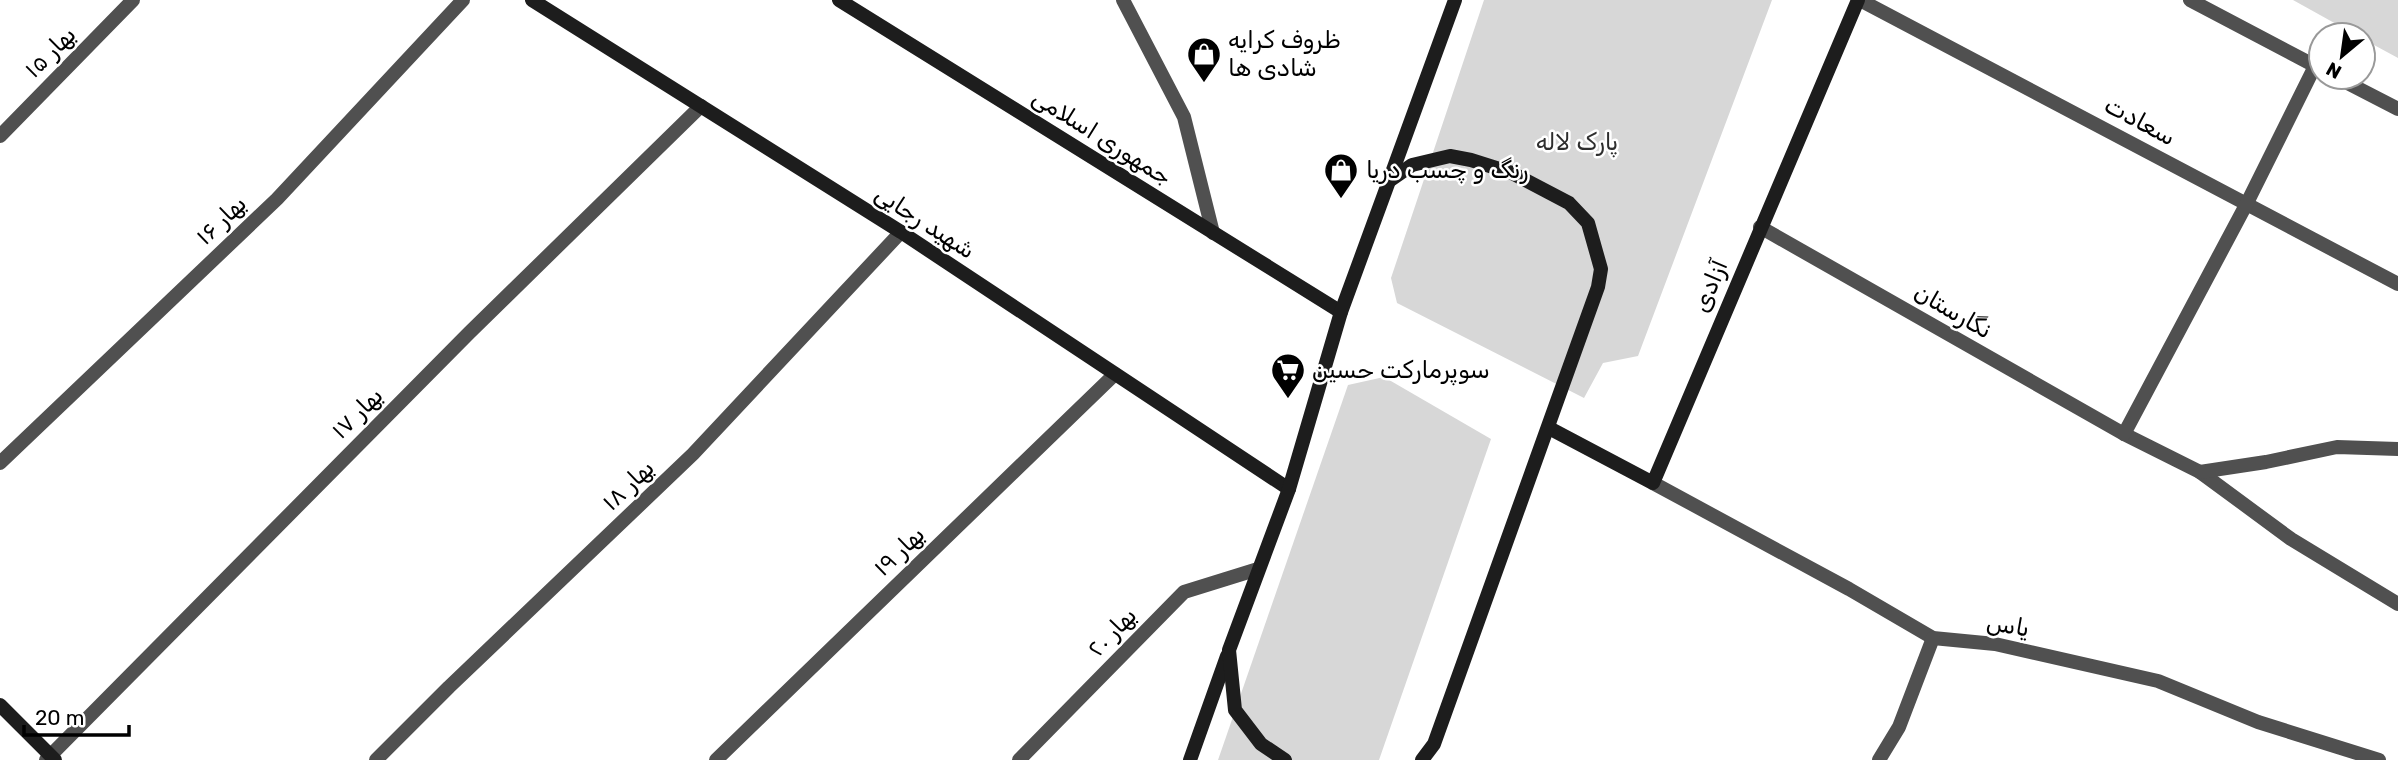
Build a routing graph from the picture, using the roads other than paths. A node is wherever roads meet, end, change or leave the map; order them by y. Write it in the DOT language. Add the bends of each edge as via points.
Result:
graph roads {
  1 [pos="133,0"];
  2 [pos="463,0"];
  3 [pos="532,0"];
  4 [pos="839,0"];
  5 [pos="1123,0"];
  6 [pos="1454,0"];
  7 [pos="1859,0"];
  8 [pos="2190,0"];
  9 [pos="2307,62"];
  10 [pos="2307,89"];
  11 [pos="2363,91"];
  12 [pos="701,106"];
  13 [pos="2398,109"];
  14 [pos="0,135"];
  15 [pos="1389,181"];
  16 [pos="2247,203"];
  17 [pos="1760,227"];
  18 [pos="901,232"];
  19 [pos="1213,233"];
  20 [pos="2398,284"];
  21 [pos="1341,312"];
  22 [pos="1115,374"];
  23 [pos="1549,428"];
  24 [pos="2124,434"];
  25 [pos="2398,449"];
  26 [pos="0,463"];
  27 [pos="2200,472"];
  28 [pos="1653,483"];
  29 [pos="1289,489"];
  30 [pos="1258,569"];
  31 [pos="2398,604"];
  32 [pos="1933,638"];
  33 [pos="1229,650"];
  34 [pos="0,705"];
  35 [pos="1434,744"];
  36 [pos="50,759"];
  37 [pos="376,760"];
  38 [pos="716,760"];
  39 [pos="1019,760"];
  40 [pos="1190,760"];
  41 [pos="1285,760"];
  42 [pos="1422,760"];
  43 [pos="1428,760"];
  44 [pos="1879,760"];
  45 [pos="2379,760"];
  1 -- 14 [label="street, بهار ۱۵"];
  2 -- 26 [label="street, بهار ۱۶" via="276,199"];
  3 -- 12 [label="street, شهید رجایی"];
  4 -- 19 [label="street, جمهوری اسلامی"];
  5 -- 19 [label="street" via="1184,117"];
  6 -- 15 [label="street"];
  7 -- 16 [label="street, سعادت"];
  7 -- 17 [label="street, آزادی"];
  8 -- 9 [label="street"];
  10 -- 16 [label="street"];
  11 -- 13 [label="street"];
  12 -- 18 [label="street, شهید رجایی"];
  12 -- 36 [label="street, بهار ۱۷" via="469,333"];
  15 -- 21 [label="street"];
  15 -- 23 [label="street" via="1412,165 1450,156 1471,160 1512,173 1569,203 1588,223 1600,278"];
  16 -- 20 [label="street, سعادت"];
  16 -- 24 [label="street"];
  17 -- 24 [label="street, نگارستان"];
  17 -- 28 [label="street, آزادی"];
  18 -- 22 [label="street, شهید رجایی"];
  18 -- 37 [label="street, بهار ۱۸" via="693,454"];
  19 -- 21 [label="street, جمهوری اسلامی"];
  21 -- 29 [label="street"];
  22 -- 29 [label="street, شهید رجایی"];
  22 -- 38 [label="street, بهار ۱۹"];
  23 -- 28 [label="street"];
  23 -- 35 [label="street"];
  24 -- 27 [label="street, نگارستان"];
  25 -- 27 [label="street" via="2337,447"];
  27 -- 31 [label="street, نگارستان" via="2291,539"];
  28 -- 32 [label="street, یاس"];
  29 -- 30 [label="street"];
  30 -- 33 [label="street"];
  30 -- 39 [label="street, بهار ۲۰" via="1184,592"];
  32 -- 44 [label="street" via="1899,727"];
  32 -- 45 [label="street, یاس" via="1995,644 2158,681 2258,722"];
  33 -- 40 [label="street"];
  33 -- 41 [label="street" via="1235,710 1261,744"];
  34 -- 36 [label="street"];
  35 -- 42 [label="street"];
  35 -- 43 [label="street"];
}
